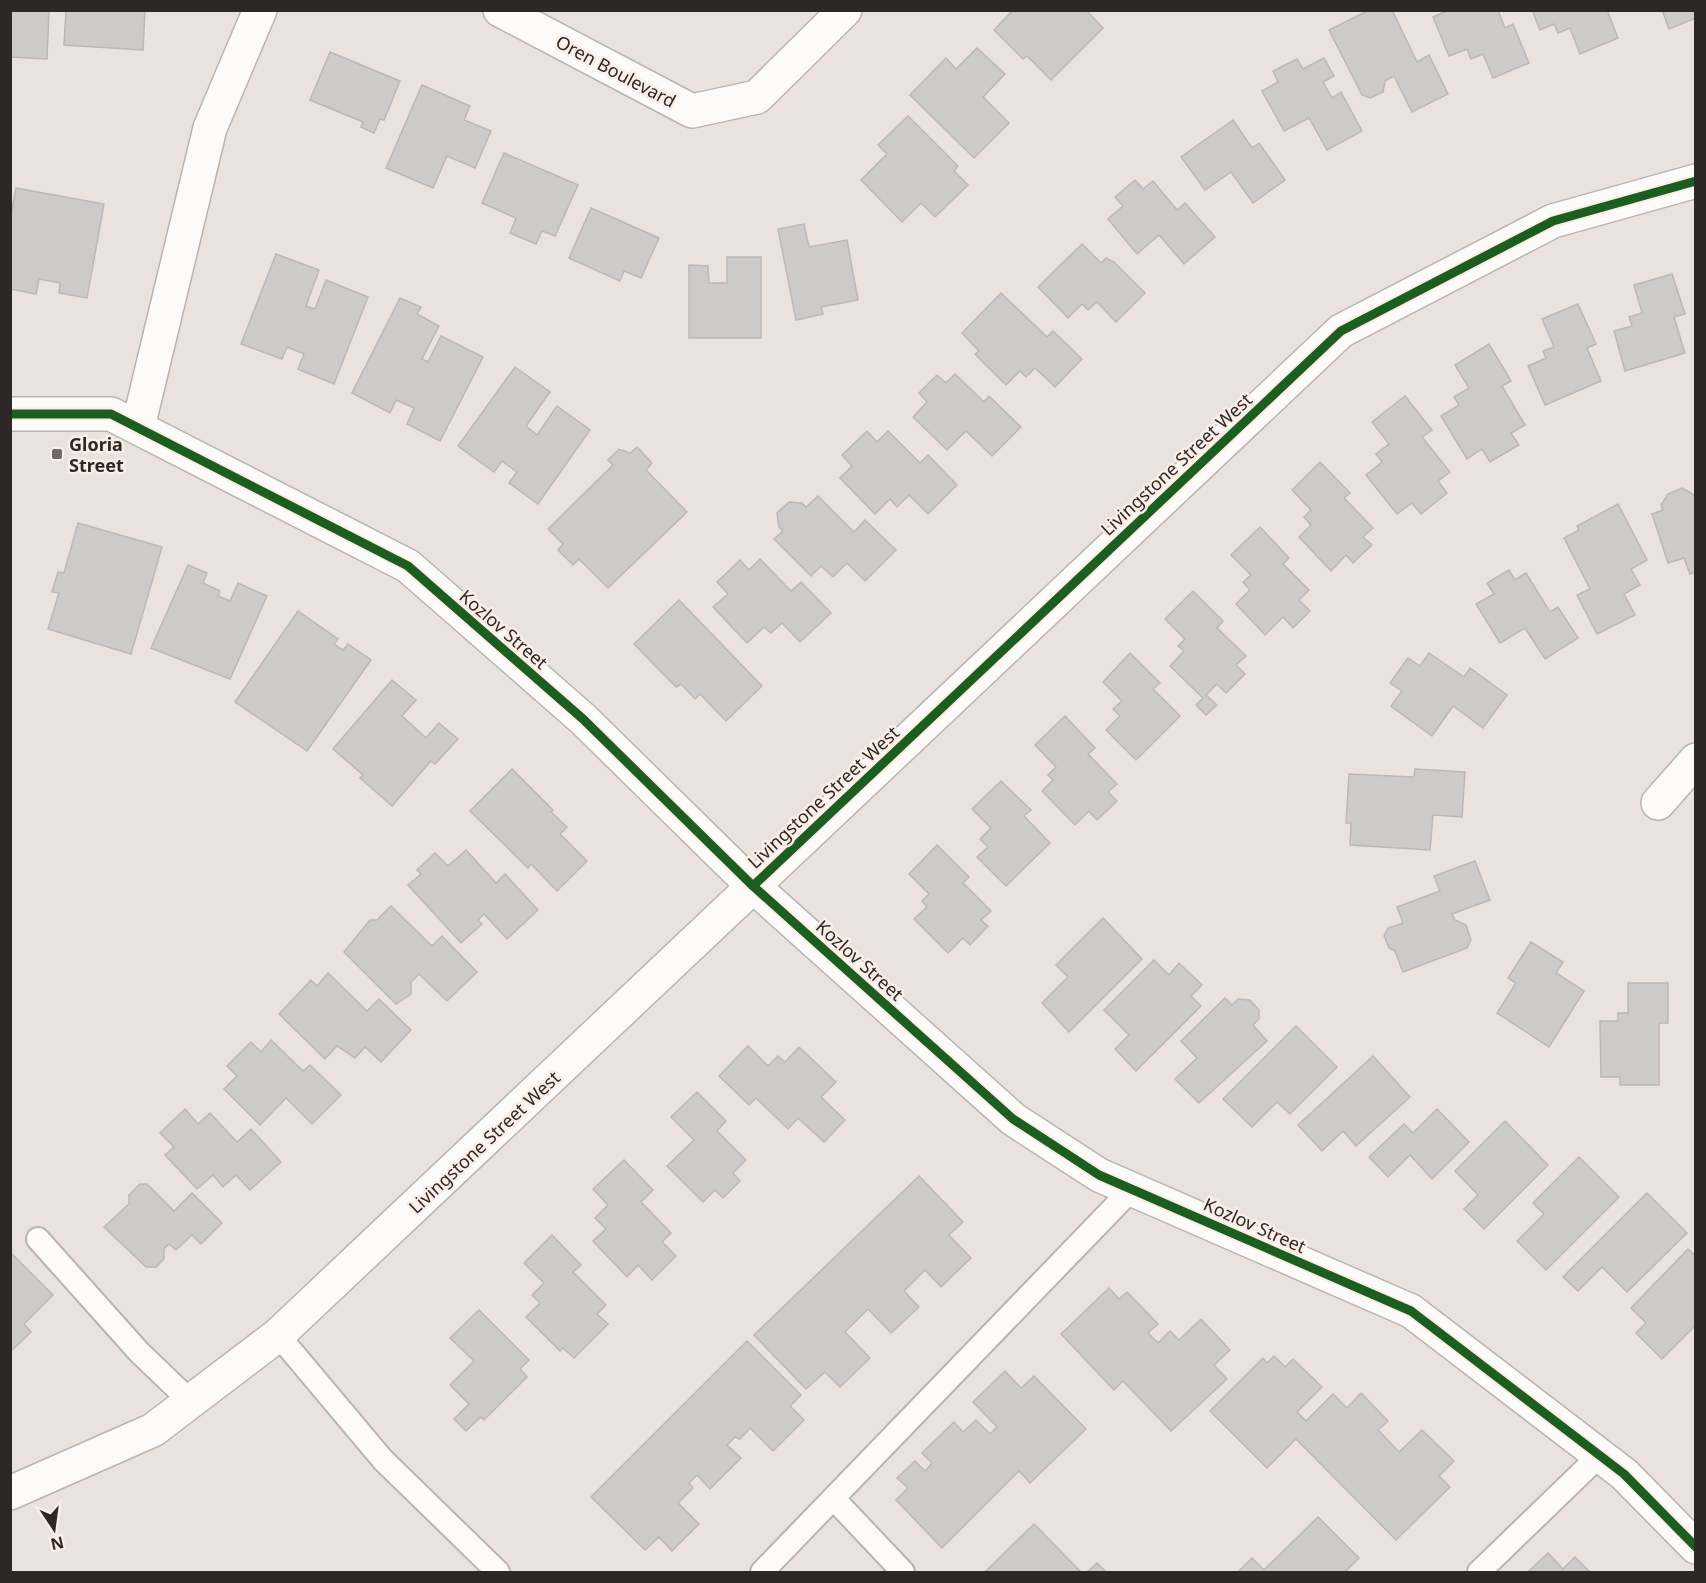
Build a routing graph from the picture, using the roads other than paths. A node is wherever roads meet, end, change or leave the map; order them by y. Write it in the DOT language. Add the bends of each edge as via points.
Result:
graph roads {
  1 [pos="260,10"];
  2 [pos="500,10"];
  3 [pos="845,10"];
  4 [pos="1695,181"];
  5 [pos="10,414"];
  6 [pos="138,427"];
  7 [pos="1695,760"];
  8 [pos="1658,803"];
  9 [pos="753,886"];
  10 [pos="1132,1190"];
  11 [pos="38,1239"];
  12 [pos="278,1335"];
  13 [pos="190,1401"];
  14 [pos="1599,1455"];
  15 [pos="10,1492"];
  16 [pos="834,1498"];
  17 [pos="1695,1547"];
  18 [pos="498,1572"];
  19 [pos="762,1572"];
  20 [pos="903,1572"];
  21 [pos="1479,1572"];
  1 -- 6 [label="street" via="210,128"];
  2 -- 3 [label="street, Oren Boulevard" via="692,111 757,97"];
  4 -- 9 [label="street, Livingstone Street West" via="1553,221 1341,331"];
  5 -- 6 [label="street, Kozlov Street" via="111,414"];
  6 -- 9 [label="street, Kozlov Street" via="408,566 583,719"];
  7 -- 8 [label="street"];
  9 -- 10 [label="street, Kozlov Street" via="1013,1119 1099,1175"];
  9 -- 12 [label="street, Livingstone Street West"];
  10 -- 14 [label="street, Kozlov Street" via="1411,1311"];
  10 -- 16 [label="lane"];
  11 -- 13 [label="lane" via="139,1352"];
  12 -- 13 [label="street, Livingstone Street West"];
  12 -- 18 [label="lane" via="383,1460"];
  13 -- 15 [label="street, Livingstone Street West" via="153,1430"];
  14 -- 17 [label="street, Kozlov Street" via="1624,1474"];
  14 -- 21 [label="lane"];
  16 -- 19 [label="lane"];
  16 -- 20 [label="lane"];
}
